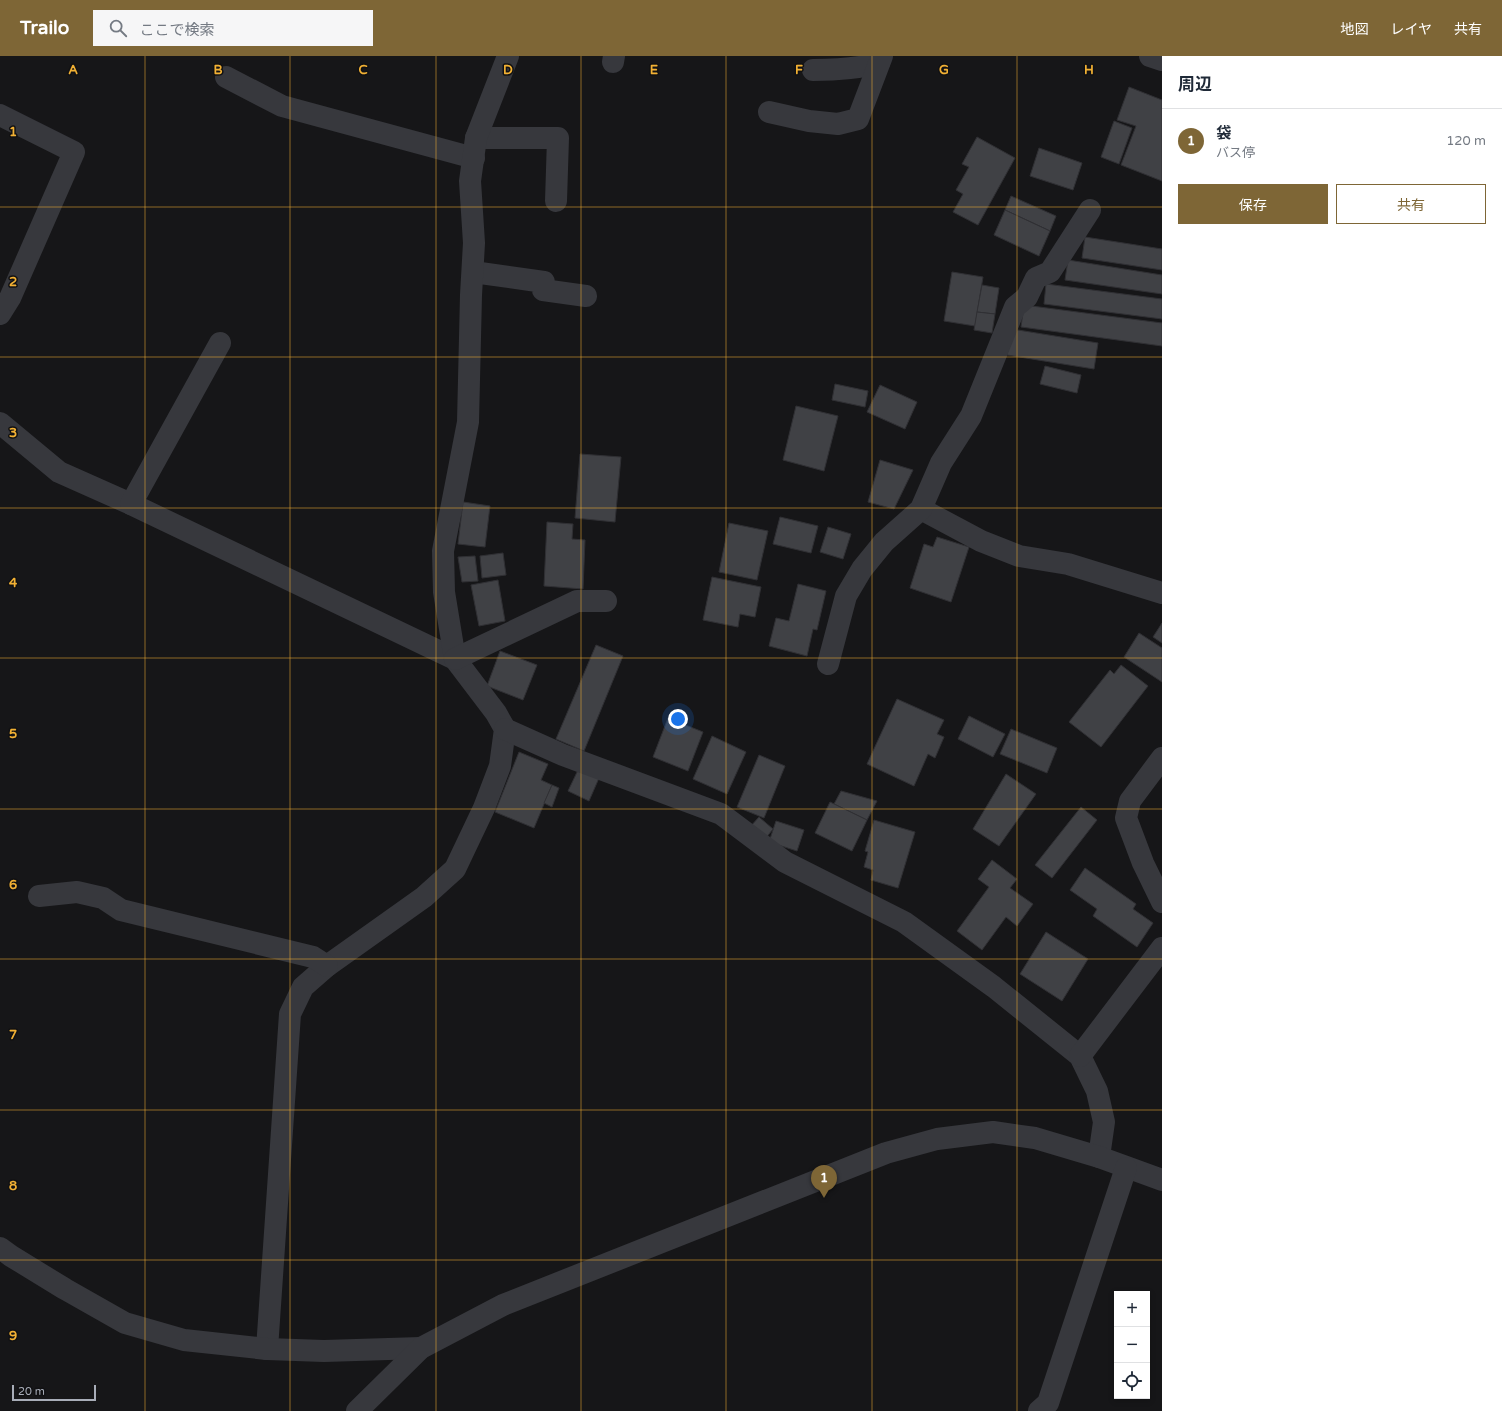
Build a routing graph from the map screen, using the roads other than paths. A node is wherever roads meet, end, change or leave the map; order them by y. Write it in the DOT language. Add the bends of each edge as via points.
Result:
graph roads {
  1 [pos="508,56"];
  2 [pos="1150,56"];
  3 [pos="881,60"];
  4 [pos="1162,60"];
  5 [pos="813,70"];
  6 [pos="226,76"];
  7 [pos="769,112"];
  8 [pos="0,115"];
  9 [pos="475,148"];
  10 [pos="556,201"];
  11 [pos="1090,210"];
  12 [pos="473,272"];
  13 [pos="586,296"];
  14 [pos="0,314"];
  15 [pos="220,343"];
  16 [pos="0,424"];
  17 [pos="131,504"];
  18 [pos="921,510"];
  19 [pos="1162,593"];
  20 [pos="606,601"];
  21 [pos="455,659"];
  22 [pos="828,664"];
  23 [pos="505,729"];
  24 [pos="1162,758"];
  25 [pos="39,896"];
  26 [pos="1162,902"];
  27 [pos="1162,948"];
  28 [pos="327,966"];
  29 [pos="1080,1056"];
  30 [pos="1099,1157"];
  31 [pos="1126,1168"];
  32 [pos="1162,1180"];
  33 [pos="0,1248"];
  34 [pos="421,1348"];
  35 [pos="267,1349"];
  36 [pos="1046,1408"];
  37 [pos="357,1411"];
  1 -- 9 [label="street"];
  2 -- 4 [label="street"];
  3 -- 5 [label="street" via="862,68"];
  3 -- 7 [label="street" via="858,119 838,124 809,121"];
  6 -- 9 [label="street" via="282,106"];
  8 -- 14 [label="street" via="74,152 10,298"];
  9 -- 10 [label="street" via="558,138"];
  9 -- 12 [label="street" via="470,181"];
  11 -- 18 [label="street" via="1050,272 1036,278 1027,297 1015,307 971,416 941,463"];
  12 -- 13 [label="street" via="544,282 543,290"];
  12 -- 21 [label="street" via="468,422 443,551 444,592"];
  15 -- 17 [label="street"];
  16 -- 17 [label="street" via="59,472"];
  17 -- 21 [label="street"];
  18 -- 19 [label="street" via="981,541 1019,556 1068,564"];
  18 -- 22 [label="street" via="884,542 862,569 846,596"];
  20 -- 21 [label="street" via="577,601"];
  21 -- 23 [label="street"];
  23 -- 28 [label="street" via="500,766 484,808 455,869 424,897"];
  23 -- 29 [label="street" via="564,755 721,814 785,862 904,922 994,988"];
  24 -- 26 [label="street" via="1130,801 1126,818 1143,863"];
  25 -- 28 [label="street" via="77,892 103,898 121,910 313,956"];
  27 -- 29 [label="street"];
  28 -- 35 [label="street" via="303,987 290,1014"];
  29 -- 30 [label="street" via="1097,1091 1104,1122"];
  30 -- 31 [label="street"];
  30 -- 34 [label="street" via="1034,1138 993,1132 937,1139 893,1151 503,1306"];
  31 -- 32 [label="street"];
  31 -- 36 [label="street"];
  33 -- 35 [label="street" via="124,1323 184,1340"];
  34 -- 35 [label="street" via="324,1351"];
  34 -- 37 [label="street"];
}
